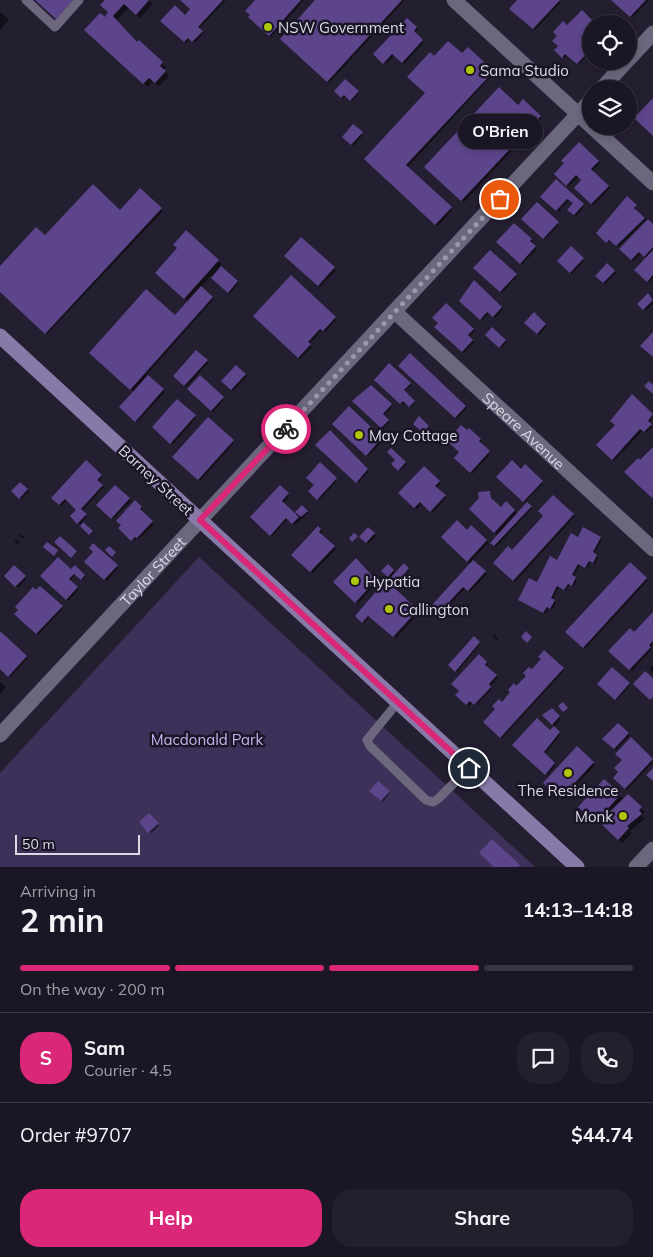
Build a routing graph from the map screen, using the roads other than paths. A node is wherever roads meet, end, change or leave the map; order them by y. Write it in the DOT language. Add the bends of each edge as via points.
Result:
graph roads {
  1 [pos="26,0"];
  2 [pos="79,0"];
  3 [pos="454,0"];
  4 [pos="653,33"];
  5 [pos="637,50"];
  6 [pos="619,70"];
  7 [pos="610,80"];
  8 [pos="582,110"];
  9 [pos="578,114"];
  10 [pos="653,184"];
  11 [pos="395,312"];
  12 [pos="0,336"];
  13 [pos="200,520"];
  14 [pos="653,549"];
  15 [pos="398,702"];
  16 [pos="0,735"];
  17 [pos="469,768"];
  18 [pos="653,848"];
  19 [pos="577,867"];
  20 [pos="636,867"];
  1 -- 2 [label="lane" via="55,26"];
  3 -- 9 [label="street"];
  4 -- 5 [label="street"];
  6 -- 7 [label="street"];
  8 -- 9 [label="street, Taylor Street"];
  9 -- 10 [label="street"];
  9 -- 11 [label="street, Taylor Street"];
  11 -- 13 [label="street, Taylor Street"];
  11 -- 14 [label="street, Speare Avenue"];
  12 -- 13 [label="main road, Barney Street"];
  13 -- 15 [label="main road, Barney Street"];
  13 -- 16 [label="street, Taylor Street"];
  15 -- 17 [label="main road, Barney Street"];
  15 -- 17 [label="lane" via="367,740 426,800 433,802 438,799"];
  17 -- 19 [label="main road, Barney Street"];
  18 -- 20 [label="street"];
}
